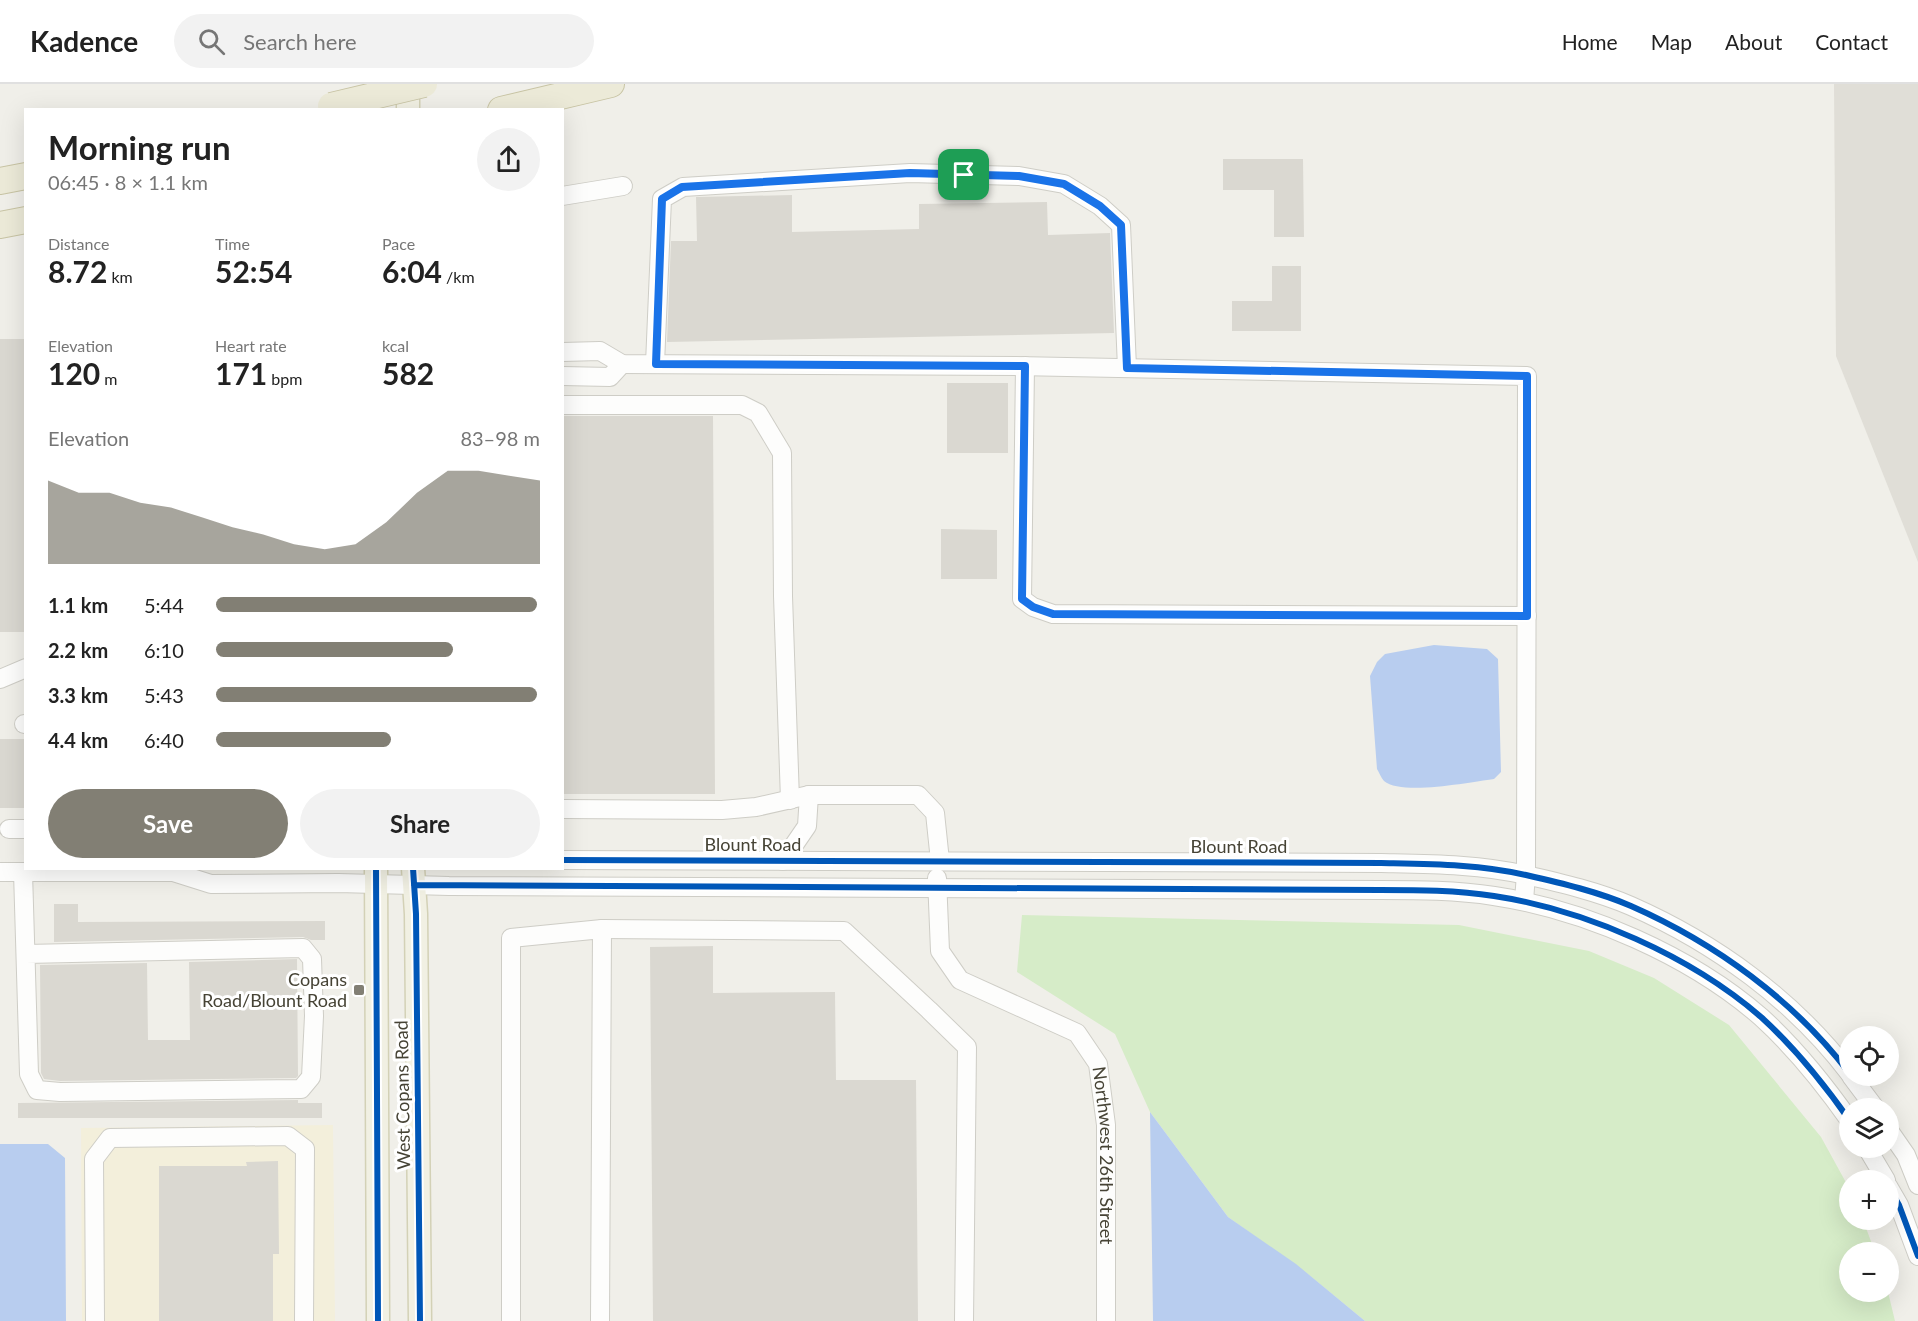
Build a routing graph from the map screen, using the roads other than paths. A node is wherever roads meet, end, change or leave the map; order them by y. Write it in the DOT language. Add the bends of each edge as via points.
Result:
graph roads {
  1 [pos="370,84"];
  2 [pos="384,84"];
  3 [pos="408,84"];
  4 [pos="424,84"];
  5 [pos="611,84"];
  6 [pos="324,108"];
  7 [pos="370,108"];
  8 [pos="384,108"];
  9 [pos="408,108"];
  10 [pos="509,108"];
  11 [pos="24,176"];
  12 [pos="0,181"];
  13 [pos="623,186"];
  14 [pos="564,196"];
  15 [pos="24,220"];
  16 [pos="0,225"];
  17 [pos="564,352"];
  18 [pos="622,364"];
  19 [pos="656,364"];
  20 [pos="1025,366"];
  21 [pos="1127,368"];
  22 [pos="564,376"];
  23 [pos="564,405"];
  24 [pos="1527,616"];
  25 [pos="24,669"];
  26 [pos="0,680"];
  27 [pos="809,795"];
  28 [pos="790,800"];
  29 [pos="564,809"];
  30 [pos="564,860"];
  31 [pos="783,861"];
  32 [pos="938,861"];
  33 [pos="177,870"];
  34 [pos="0,872"];
  35 [pos="23,872"];
  36 [pos="1526,874"];
  37 [pos="376,876"];
  38 [pos="414,877"];
  39 [pos="937,888"];
  40 [pos="1524,902"];
  41 [pos="602,929"];
  42 [pos="26,954"];
  43 [pos="1839,1060"];
  44 [pos="1858,1086"];
  45 [pos="1867,1098"];
  46 [pos="1839,1107"];
  47 [pos="1899,1145"];
  48 [pos="1918,1185"];
  49 [pos="1899,1205"];
  50 [pos="1918,1256"];
  51 [pos="95,1321"];
  52 [pos="304,1321"];
  53 [pos="378,1321"];
  54 [pos="420,1321"];
  55 [pos="511,1321"];
  56 [pos="600,1321"];
  57 [pos="964,1321"];
  58 [pos="1106,1321"];
  1 -- 7 [label="main road"];
  2 -- 8 [label="main road"];
  3 -- 9 [label="main road"];
  4 -- 6 [label="highway, bridge"];
  5 -- 10 [label="highway"];
  11 -- 12 [label="highway"];
  13 -- 14 [label="street"];
  15 -- 16 [label="highway"];
  17 -- 18 [label="street" via="600,351"];
  18 -- 19 [label="street"];
  18 -- 22 [label="street" via="610,377"];
  19 -- 20 [label="street"];
  19 -- 21 [label="street" via="662,199 682,187 910,173 1019,176 1064,184 1100,206 1121,225"];
  20 -- 21 [label="street"];
  20 -- 24 [label="street" via="1022,599 1033,607 1053,614"];
  21 -- 24 [label="street" via="1527,376"];
  23 -- 28 [label="street" via="742,405 758,413 782,453"];
  24 -- 36 [label="street"];
  25 -- 26 [label="street"];
  27 -- 28 [label="street, Northwest 26th Street"];
  27 -- 31 [label="street" via="807,826"];
  27 -- 32 [label="street, Northwest 26th Street" via="918,795 934,813"];
  28 -- 29 [label="street, Northwest 26th Street" via="722,810"];
  30 -- 31 [label="street, Blount Road"];
  31 -- 32 [label="street, Blount Road"];
  32 -- 36 [label="street, Blount Road" via="1438,864"];
  32 -- 39 [label="street, Northwest 26th Street"];
  33 -- 35 [label="street"];
  33 -- 37 [label="street" via="211,884"];
  34 -- 35 [label="street"];
  35 -- 42 [label="street"];
  36 -- 40 [label="street"];
  36 -- 43 [label="street, Blount Road" via="1629,906 1686,933 1750,974"];
  37 -- 38 [label="street"];
  37 -- 53 [label="main road, West Copans Road"];
  38 -- 39 [label="street"];
  38 -- 54 [label="main road, West Copans Road"];
  39 -- 40 [label="street" via="1437,890"];
  39 -- 58 [label="street, Northwest 26th Street" via="940,951 960,980 1077,1033 1098,1064 1106,1125"];
  40 -- 46 [label="street" via="1570,913 1662,950 1717,985 1760,1017"];
  41 -- 55 [label="street" via="511,938"];
  41 -- 56 [label="street"];
  41 -- 57 [label="street" via="844,932 967,1047"];
  42 -- 42 [label="street" via="29,1074 37,1090 301,1089 311,1077 312,959 303,948"];
  44 -- 45 [label="street, Blount Road"];
  47 -- 48 [label="street"];
  49 -- 50 [label="street"];
  51 -- 52 [label="street" via="94,1159 110,1138 288,1136 305,1149"];
}
